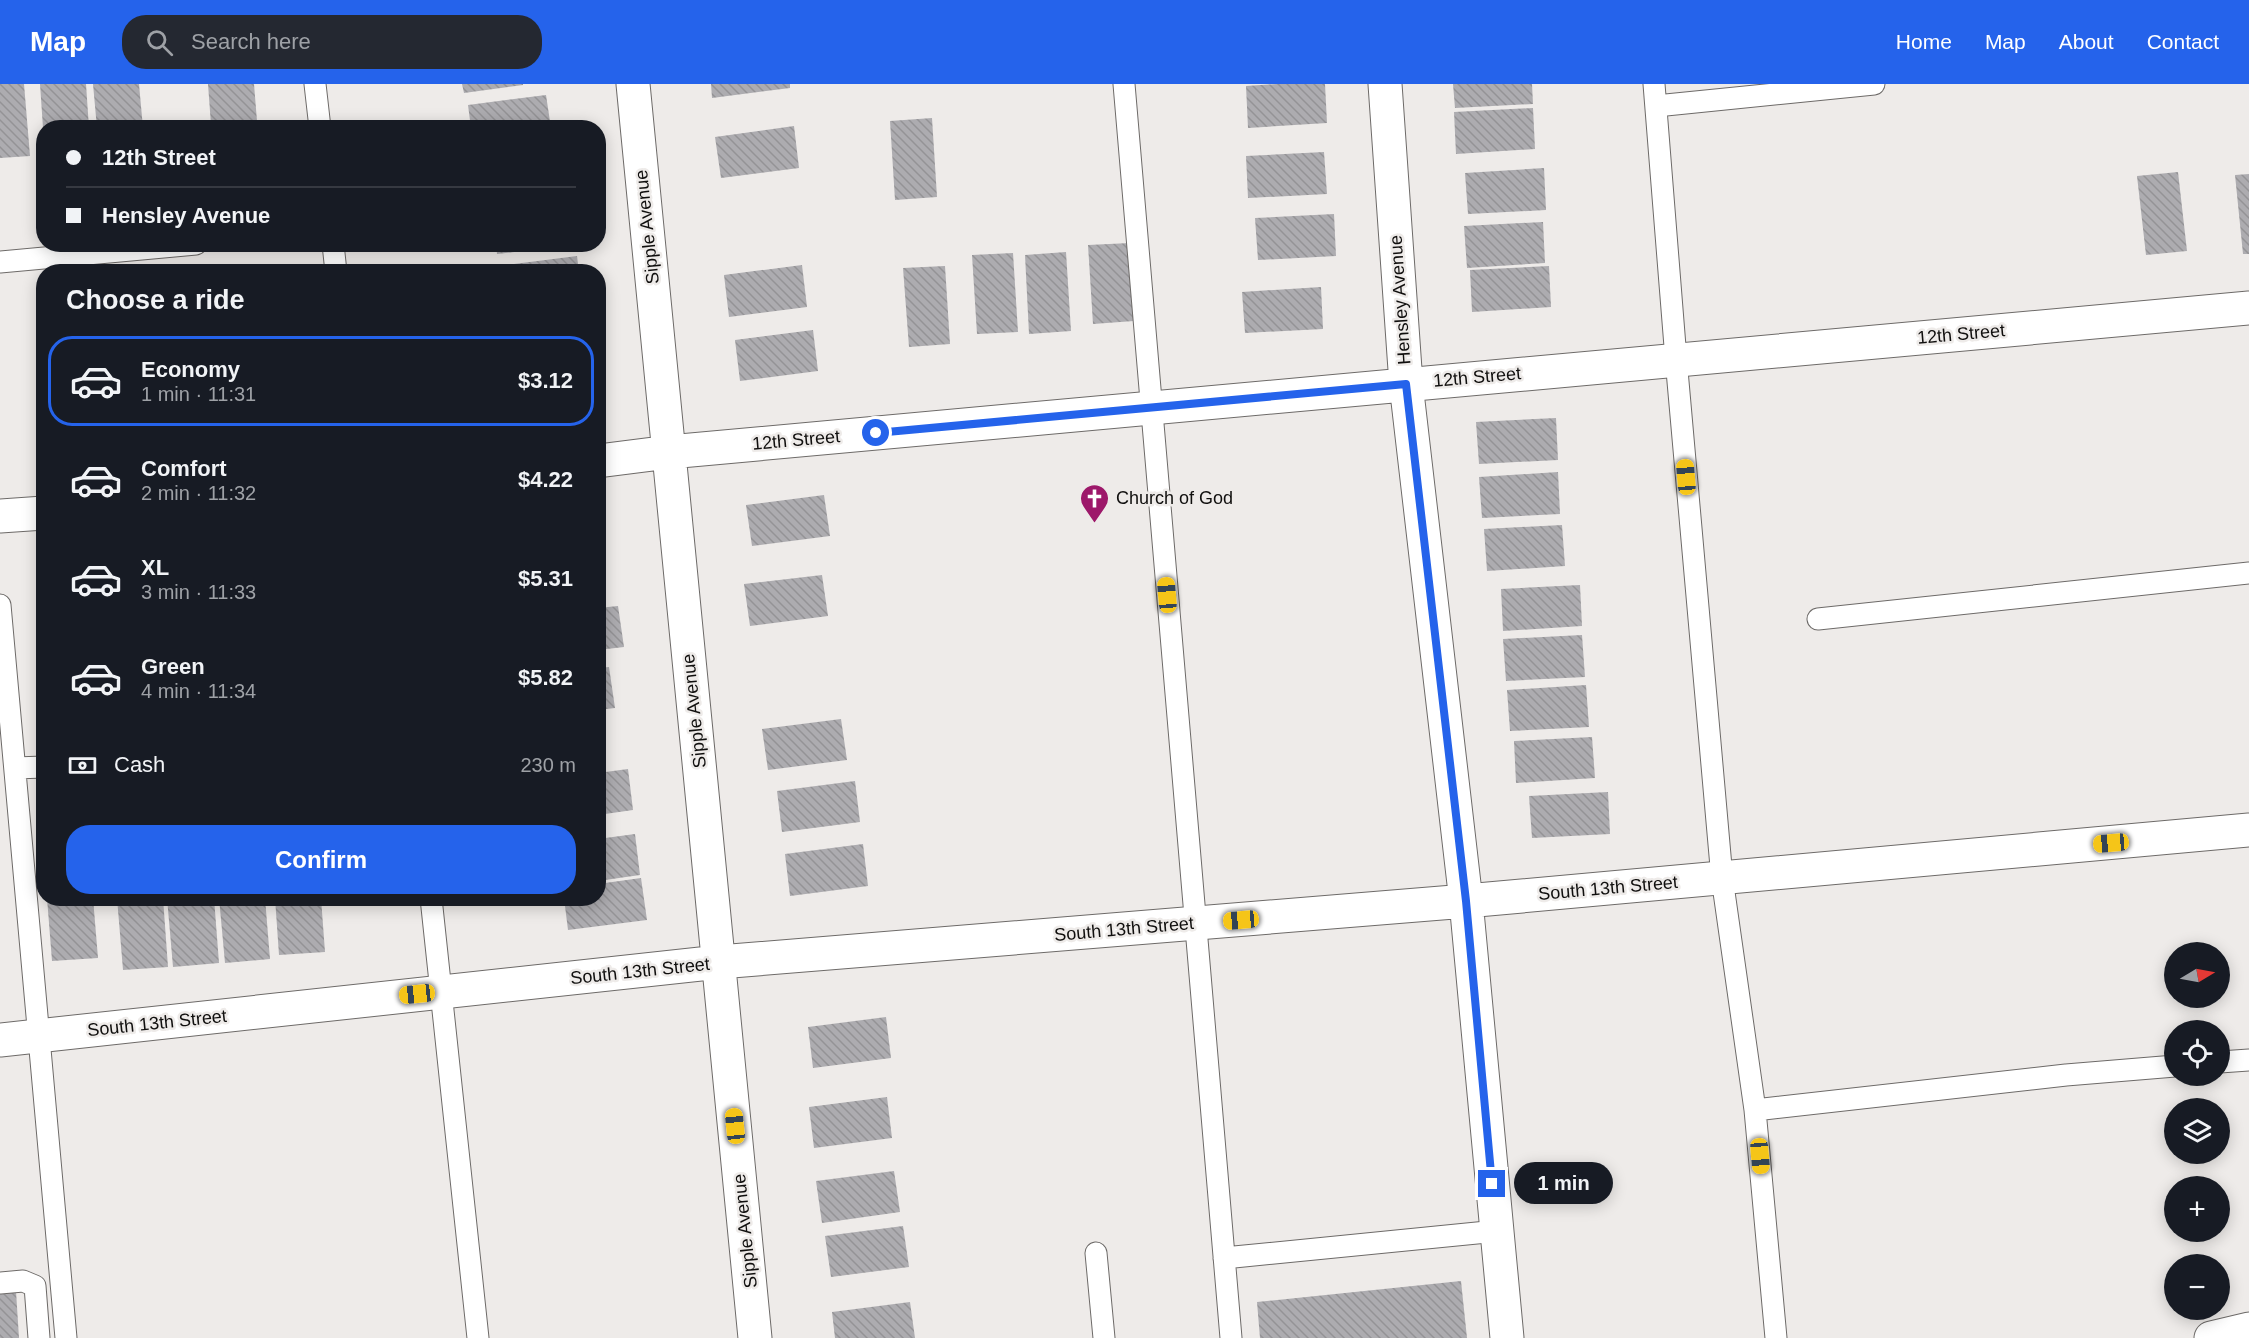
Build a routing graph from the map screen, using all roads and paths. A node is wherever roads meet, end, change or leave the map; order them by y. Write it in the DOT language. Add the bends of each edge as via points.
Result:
graph roads {
  1 [pos="315,84"];
  2 [pos="633,84"];
  3 [pos="1124,84"];
  4 [pos="1385,84"];
  5 [pos="1654,84"];
  6 [pos="1874,84"];
  7 [pos="1656,106"];
  8 [pos="319,120"];
  9 [pos="109,252"];
  10 [pos="0,262"];
  11 [pos="2249,308"];
  12 [pos="1676,359"];
  13 [pos="1406,384"];
  14 [pos="1151,408"];
  15 [pos="669,452"];
  16 [pos="606,459"];
  17 [pos="36,514"];
  18 [pos="0,516"];
  19 [pos="2249,573"];
  20 [pos="0,605"];
  21 [pos="1818,619"];
  22 [pos="36,767"];
  23 [pos="15,768"];
  24 [pos="2249,830"];
  25 [pos="1722,878"];
  26 [pos="1466,901"];
  27 [pos="432,906"];
  28 [pos="1196,923"];
  29 [pos="718,962"];
  30 [pos="441,992"];
  31 [pos="39,1035"];
  32 [pos="0,1040"];
  33 [pos="2249,1060"];
  34 [pos="2230,1061"];
  35 [pos="2164,1067"];
  36 [pos="1755,1110"];
  37 [pos="1497,1231"];
  38 [pos="1096,1253"];
  39 [pos="1224,1258"];
  40 [pos="0,1283"];
  41 [pos="2249,1329"];
  42 [pos="39,1338"];
  43 [pos="66,1338"];
  44 [pos="478,1338"];
  45 [pos="755,1338"];
  46 [pos="1104,1338"];
  47 [pos="1231,1338"];
  48 [pos="1507,1338"];
  49 [pos="1776,1338"];
  50 [pos="2211,1338"];
  1 -- 8 [label="lane"];
  2 -- 15 [label="street, Sipple Avenue"];
  3 -- 14 [label="lane"];
  4 -- 13 [label="street, Hensley Avenue"];
  5 -- 7 [label="lane"];
  6 -- 7 [label="lane"];
  7 -- 12 [label="lane"];
  9 -- 10 [label="lane"];
  11 -- 12 [label="street, 12th Street"];
  12 -- 13 [label="street, 12th Street"];
  12 -- 25 [label="lane"];
  13 -- 14 [label="street, 12th Street"];
  13 -- 26 [label="street, Hensley Avenue"];
  14 -- 15 [label="street, 12th Street"];
  14 -- 28 [label="lane"];
  15 -- 16 [label="street, 12th Street"];
  15 -- 29 [label="street, Sipple Avenue"];
  17 -- 18 [label="street"];
  19 -- 21 [label="lane"];
  20 -- 23 [label="lane"];
  22 -- 23 [label="lane"];
  23 -- 31 [label="lane"];
  24 -- 25 [label="street, South 13th Street"];
  25 -- 26 [label="street, South 13th Street"];
  25 -- 36 [label="lane"];
  26 -- 28 [label="street, South 13th Street"];
  26 -- 37 [label="street, Hensley Avenue"];
  27 -- 30 [label="lane"];
  28 -- 29 [label="street, South 13th Street"];
  28 -- 39 [label="lane"];
  29 -- 30 [label="street, South 13th Street"];
  29 -- 45 [label="street, Sipple Avenue"];
  30 -- 31 [label="street, South 13th Street"];
  30 -- 44 [label="lane"];
  31 -- 32 [label="street, South 13th Street"];
  31 -- 43 [label="lane"];
  33 -- 34 [label="lane"];
  35 -- 36 [label="lane"];
  36 -- 49 [label="lane"];
  37 -- 39 [label="lane"];
  37 -- 48 [label="street, Hensley Avenue"];
  38 -- 46 [label="lane"];
  39 -- 47 [label="lane"];
  40 -- 42 [label="lane" via="23,1281 36,1286"];
  41 -- 50 [label="street"];
}
